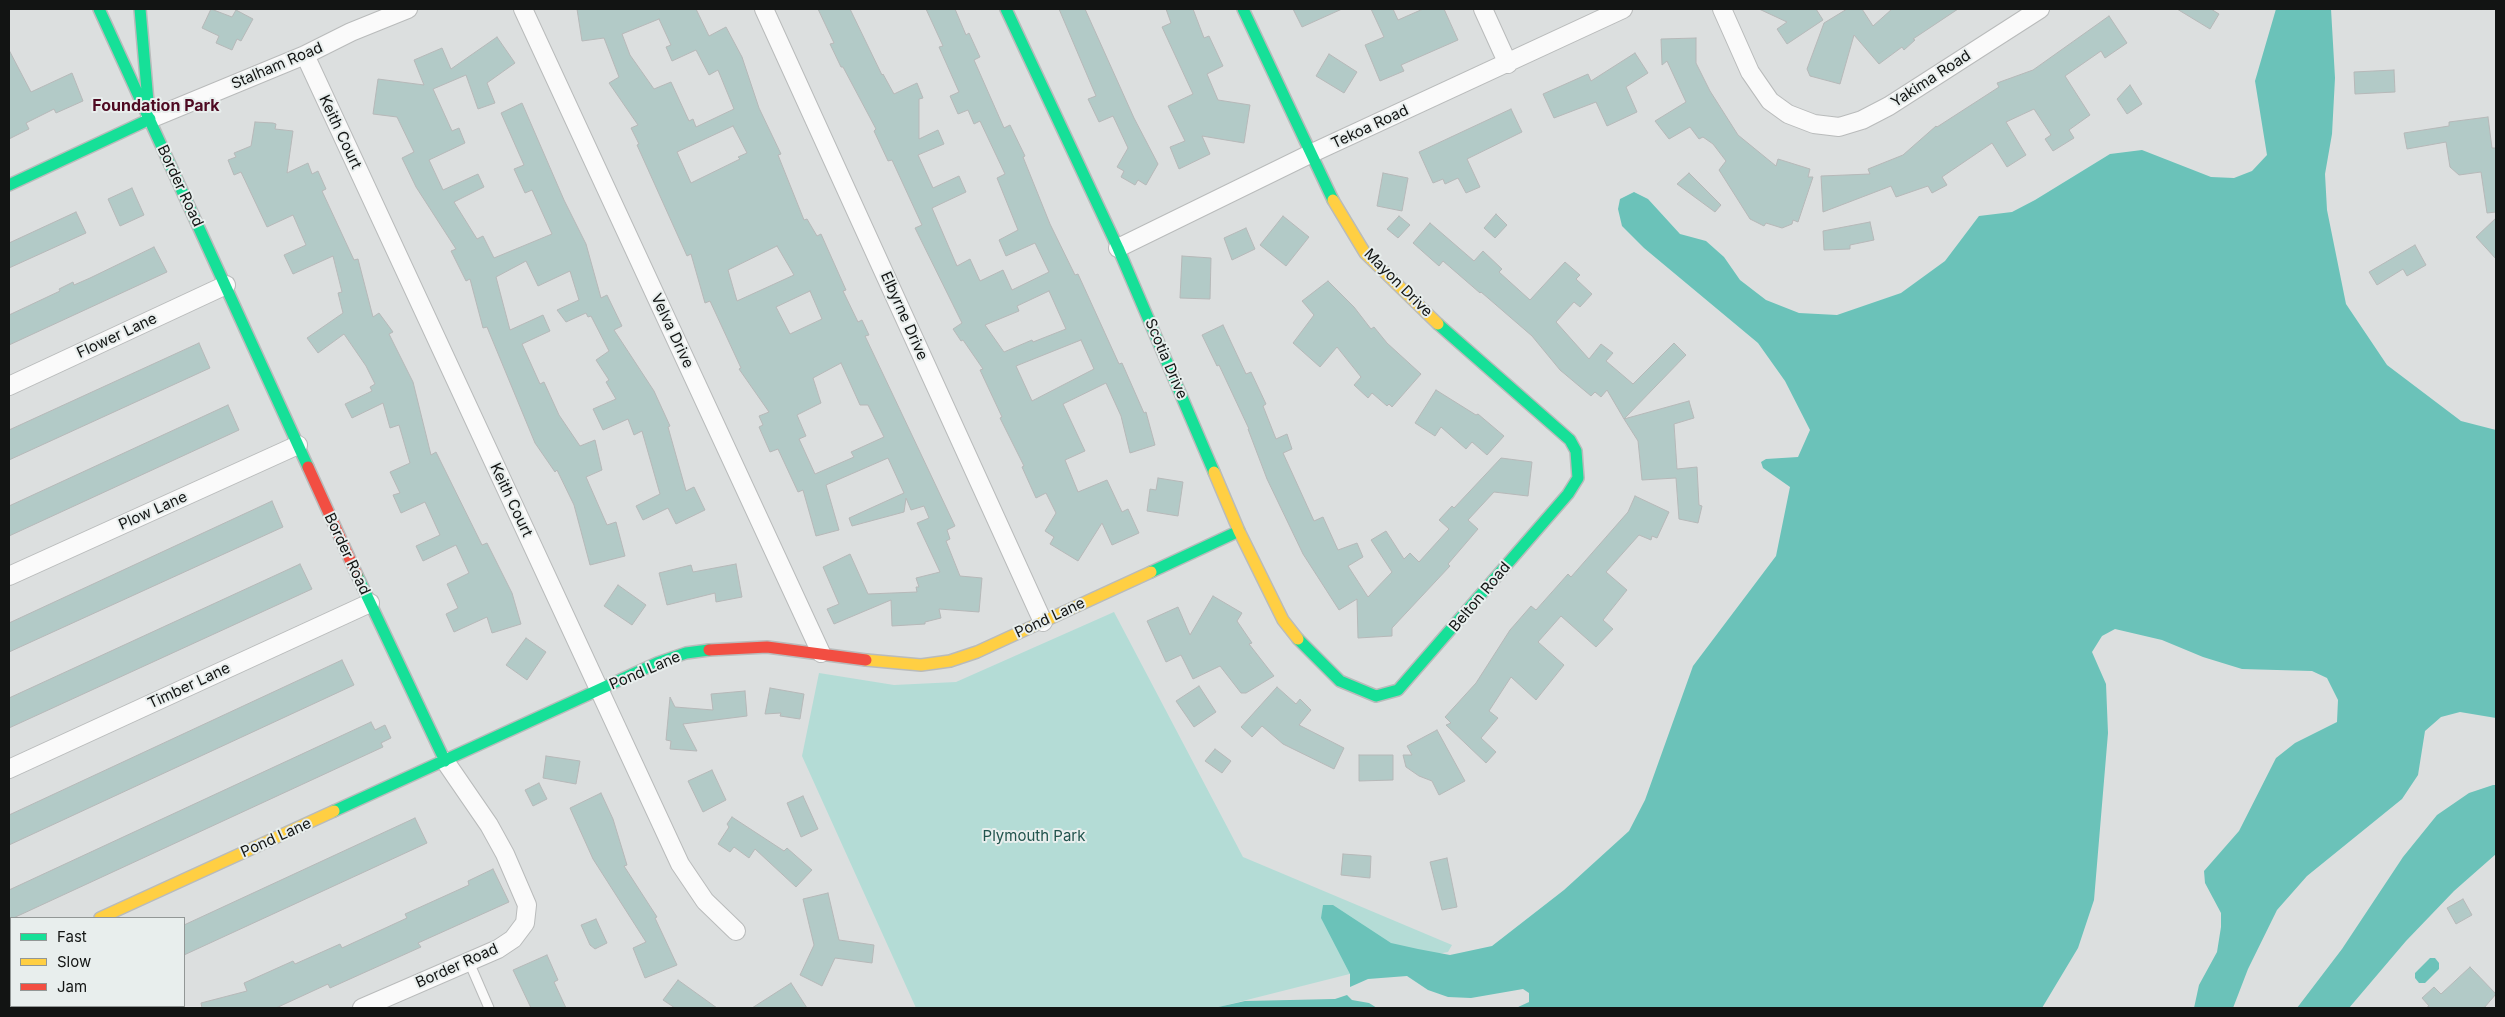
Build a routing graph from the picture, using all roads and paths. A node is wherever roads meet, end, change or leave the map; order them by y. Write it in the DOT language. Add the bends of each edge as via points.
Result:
graph roads {
  1 [pos="99,9"];
  2 [pos="140,9"];
  3 [pos="408,9"];
  4 [pos="523,9"];
  5 [pos="764,9"];
  6 [pos="1006,9"];
  7 [pos="1243,9"];
  8 [pos="1483,9"];
  9 [pos="1623,9"];
  10 [pos="1722,9"];
  11 [pos="2040,9"];
  12 [pos="304,55"];
  13 [pos="1508,64"];
  14 [pos="150,119"];
  15 [pos="1310,154"];
  16 [pos="9,185"];
  17 [pos="1118,248"];
  18 [pos="226,285"];
  19 [pos="9,386"];
  20 [pos="298,445"];
  21 [pos="1578,462"];
  22 [pos="1239,531"];
  23 [pos="9,576"];
  24 [pos="370,604"];
  25 [pos="1043,622"];
  26 [pos="821,654"];
  27 [pos="1354,689"];
  28 [pos="599,690"];
  29 [pos="445,761"];
  30 [pos="9,769"];
  31 [pos="102,917"];
  32 [pos="736,932"];
  33 [pos="469,962"];
  34 [pos="381,1004"];
  35 [pos="362,1008"];
  36 [pos="489,1008"];
  1 -- 14 [label="street, Border Road"];
  2 -- 14 [label="street"];
  3 -- 12 [label="street, Stalham Road"];
  4 -- 26 [label="street, Velva Drive"];
  5 -- 25 [label="street, Elbyrne Drive"];
  6 -- 17 [label="street, Scotia Drive"];
  7 -- 15 [label="street, Mayon Drive"];
  8 -- 13 [label="street"];
  9 -- 13 [label="street, Tekoa Road"];
  10 -- 11 [label="street, Yakima Road" via="1750,72 1770,101 1788,114 1814,124 1839,127 1889,106"];
  12 -- 14 [label="street, Stalham Road"];
  12 -- 28 [label="street, Keith Court"];
  13 -- 15 [label="street, Tekoa Road"];
  14 -- 16 [label="street, Stalham Road"];
  14 -- 18 [label="street, Border Road"];
  15 -- 17 [label="street, Tekoa Road"];
  15 -- 21 [label="street, Mayon Drive" via="1336,206 1365,253 1420,308 1570,440"];
  17 -- 22 [label="street, Scotia Drive"];
  18 -- 19 [label="street, Flower Lane"];
  18 -- 20 [label="street, Border Road"];
  20 -- 23 [label="street, Plow Lane"];
  20 -- 24 [label="street, Border Road"];
  21 -- 27 [label="street, Belton Road" via="1578,478 1568,494 1398,690 1376,696"];
  22 -- 25 [label="street, Pond Lane"];
  22 -- 27 [label="street, Scotia Drive" via="1283,620 1326,669"];
  24 -- 29 [label="street, Border Road"];
  24 -- 30 [label="street, Timber Lane"];
  25 -- 26 [label="street, Pond Lane" via="977,652 921,665"];
  26 -- 28 [label="street, Pond Lane" via="767,647 686,653"];
  28 -- 29 [label="street, Pond Lane"];
  28 -- 32 [label="street, Keith Court" via="680,864 706,901"];
  29 -- 31 [label="street, Pond Lane"];
  29 -- 33 [label="street, Border Road" via="493,832 527,905 525,923 513,939"];
  33 -- 34 [label="street, Border Road"];
  33 -- 36 [label="lane"];
  34 -- 35 [label="street, Border Road"];
}
